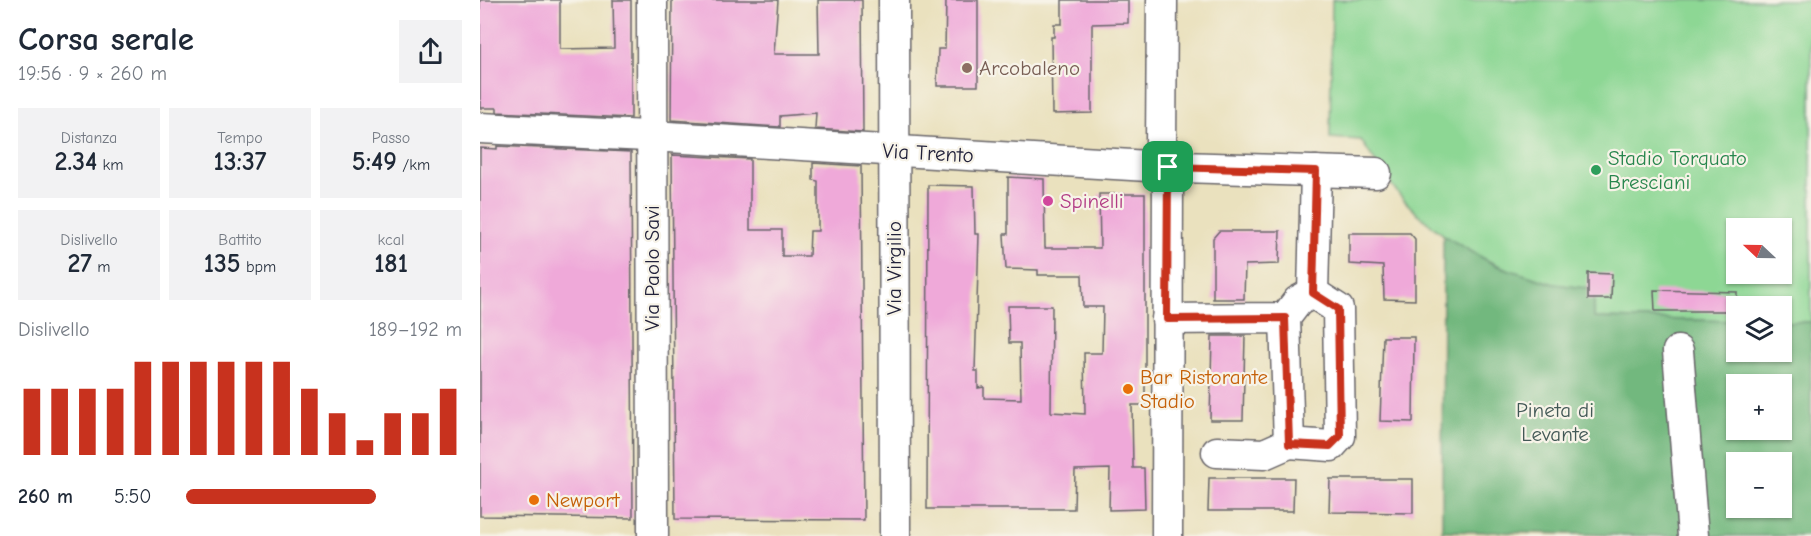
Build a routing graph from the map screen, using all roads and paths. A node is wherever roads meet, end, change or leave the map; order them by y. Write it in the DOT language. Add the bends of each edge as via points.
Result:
graph roads {
  1 [pos="652,0"];
  2 [pos="894,0"];
  3 [pos="1162,0"];
  4 [pos="480,128"];
  5 [pos="652,137"];
  6 [pos="894,152"];
  7 [pos="1168,167"];
  8 [pos="1316,171"];
  9 [pos="1376,173"];
  10 [pos="1313,293"];
  11 [pos="1285,318"];
  12 [pos="1167,319"];
  13 [pos="1678,351"];
  14 [pos="1289,444"];
  15 [pos="1217,453"];
  16 [pos="653,536"];
  17 [pos="895,536"];
  18 [pos="1167,536"];
  19 [pos="1693,536"];
  1 -- 5 [label="street, Via Paolo Savi"];
  2 -- 6 [label="street, Via Virgilio"];
  3 -- 7 [label="street" via="1161,147"];
  4 -- 5 [label="street, Via Trento"];
  5 -- 6 [label="street, Via Trento"];
  5 -- 16 [label="street, Via Paolo Savi"];
  6 -- 7 [label="street, Via Trento"];
  6 -- 17 [label="street, Via Virgilio"];
  7 -- 8 [label="street, Via Trento"];
  7 -- 12 [label="street"];
  8 -- 9 [label="street, Via Trento"];
  8 -- 10 [label="street"];
  10 -- 11 [label="street" via="1298,301"];
  10 -- 14 [label="street" via="1338,309 1340,436 1330,446"];
  11 -- 12 [label="street"];
  11 -- 14 [label="street"];
  12 -- 18 [label="street"];
  13 -- 19 [label="street"];
  14 -- 15 [label="street" via="1264,454"];
}
